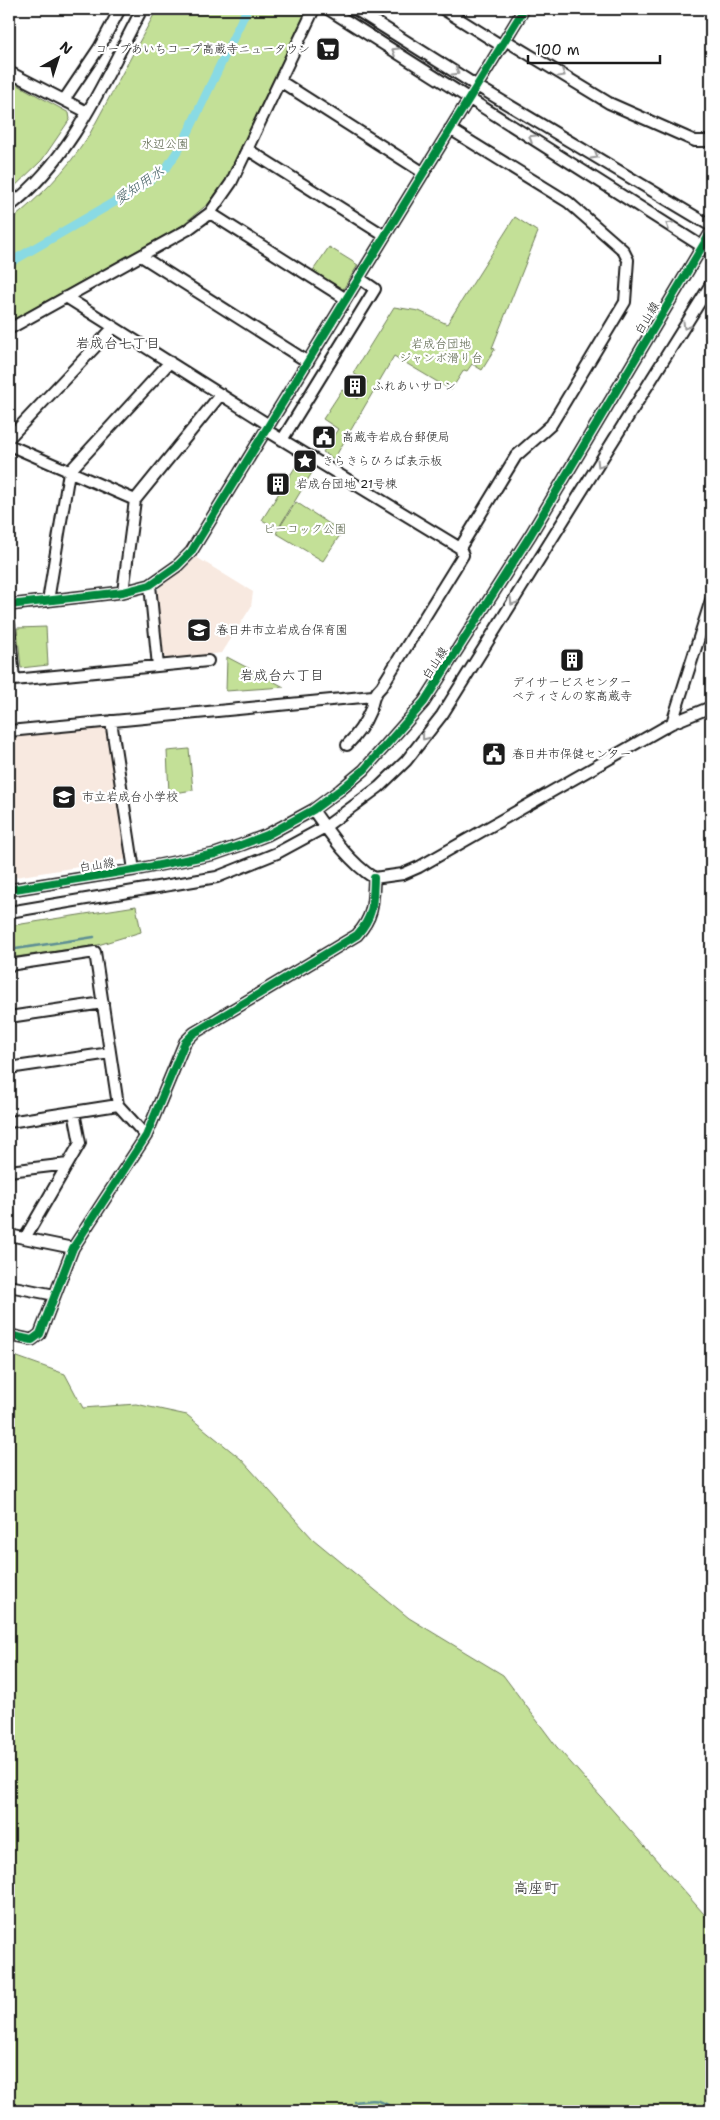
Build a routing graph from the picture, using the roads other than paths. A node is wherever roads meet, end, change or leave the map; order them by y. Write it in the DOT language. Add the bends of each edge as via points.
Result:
graph roads {
  1 [pos="120,9"];
  2 [pos="142,9"];
  3 [pos="314,9"];
  4 [pos="328,9"];
  5 [pos="355,9"];
  6 [pos="442,9"];
  7 [pos="524,9"];
  8 [pos="503,43"];
  9 [pos="9,72"];
  10 [pos="280,82"];
  11 [pos="477,86"];
  12 [pos="470,99"];
  13 [pos="64,100"];
  14 [pos="87,112"];
  15 [pos="450,129"];
  16 [pos="711,141"];
  17 [pos="247,149"];
  18 [pos="424,173"];
  19 [pos="9,207"];
  20 [pos="210,213"];
  21 [pos="711,226"];
  22 [pos="711,232"];
  23 [pos="385,236"];
  24 [pos="707,248"];
  25 [pos="141,256"];
  26 [pos="360,278"];
  27 [pos="711,284"];
  28 [pos="66,297"];
  29 [pos="346,299"];
  30 [pos="114,328"];
  31 [pos="9,329"];
  32 [pos="170,362"];
  33 [pos="308,362"];
  34 [pos="221,394"];
  35 [pos="268,427"];
  36 [pos="9,438"];
  37 [pos="282,440"];
  38 [pos="9,445"];
  39 [pos="69,472"];
  40 [pos="135,500"];
  41 [pos="460,548"];
  42 [pos="150,585"];
  43 [pos="123,592"];
  44 [pos="711,600"];
  45 [pos="48,601"];
  46 [pos="9,605"];
  47 [pos="9,623"];
  48 [pos="208,661"];
  49 [pos="158,666"];
  50 [pos="373,696"];
  51 [pos="711,707"];
  52 [pos="111,721"];
  53 [pos="672,723"];
  54 [pos="9,731"];
  55 [pos="347,745"];
  56 [pos="313,810"];
  57 [pos="325,827"];
  58 [pos="134,870"];
  59 [pos="374,878"];
  60 [pos="9,890"];
  61 [pos="9,912"];
  62 [pos="9,965"];
  63 [pos="103,1003"];
  64 [pos="9,1017"];
  65 [pos="110,1053"];
  66 [pos="9,1068"];
  67 [pos="118,1104"];
  68 [pos="74,1112"];
  69 [pos="9,1122"];
  70 [pos="146,1136"];
  71 [pos="68,1164"];
  72 [pos="9,1171"];
  73 [pos="9,1235"];
  74 [pos="25,1238"];
  75 [pos="72,1248"];
  76 [pos="9,1286"];
  77 [pos="55,1295"];
  78 [pos="9,1335"];
  1 -- 13 [label="street" via="99,48"];
  2 -- 14 [label="street"];
  3 -- 10 [label="street"];
  12 -- 4 [label="street, one-way"];
  5 -- 11 [label="street, one-way"];
  6 -- 8 [label="street"];
  7 -- 8 [label="street"];
  8 -- 11 [label="street"];
  8 -- 16 [label="street, one-way" via="609,103 696,141"];
  9 -- 13 [label="street"];
  10 -- 17 [label="street"];
  10 -- 18 [label="street"];
  11 -- 12 [label="street"];
  11 -- 21 [label="street, one-way"];
  12 -- 15 [label="street"];
  24 -- 12 [label="street, one-way"];
  13 -- 14 [label="street"];
  14 -- 19 [label="street" via="56,161 32,188"];
  15 -- 18 [label="street"];
  15 -- 41 [label="street" via="568,202 623,250 628,260 625,302 551,425 516,456"];
  17 -- 20 [label="street" via="231,183"];
  17 -- 23 [label="street"];
  18 -- 23 [label="street"];
  20 -- 25 [label="street"];
  20 -- 29 [label="street"];
  22 -- 24 [label="street, 白山線"];
  23 -- 26 [label="street"];
  24 -- 56 [label="street, 白山線" via="424,702 364,770"];
  25 -- 28 [label="street"];
  25 -- 33 [label="street"];
  26 -- 29 [label="street"];
  26 -- 37 [label="street" via="375,289"];
  27 -- 57 [label="street, one-way" via="442,715 406,761 379,787"];
  28 -- 30 [label="street"];
  28 -- 31 [label="street"];
  29 -- 33 [label="street"];
  30 -- 32 [label="street"];
  30 -- 36 [label="street"];
  32 -- 34 [label="street"];
  32 -- 39 [label="street"];
  33 -- 35 [label="street"];
  34 -- 35 [label="street"];
  34 -- 40 [label="street"];
  35 -- 37 [label="street"];
  35 -- 42 [label="street" via="191,552"];
  37 -- 41 [label="street"];
  38 -- 39 [label="street"];
  39 -- 40 [label="street"];
  39 -- 45 [label="street"];
  40 -- 43 [label="street"];
  41 -- 50 [label="street" via="463,555"];
  42 -- 43 [label="street"];
  42 -- 49 [label="street"];
  43 -- 45 [label="street"];
  44 -- 53 [label="street"];
  45 -- 46 [label="street"];
  47 -- 49 [label="street" via="14,680"];
  48 -- 49 [label="street"];
  50 -- 52 [label="street"];
  50 -- 55 [label="street" via="370,711"];
  51 -- 53 [label="street"];
  52 -- 54 [label="street"];
  52 -- 58 [label="street"];
  53 -- 59 [label="street" via="419,867 403,874"];
  56 -- 57 [label="street"];
  56 -- 58 [label="street, 白山線" via="267,835 215,854"];
  57 -- 59 [label="street" via="361,870"];
  57 -- 61 [label="street" via="277,853 218,877"];
  58 -- 60 [label="street, 白山線"];
  59 -- 70 [label="street" via="372,910 367,924 357,936 194,1033 185,1042"];
  62 -- 63 [label="street" via="95,952"];
  63 -- 64 [label="street"];
  63 -- 65 [label="street"];
  65 -- 66 [label="street"];
  65 -- 67 [label="street"];
  67 -- 68 [label="street"];
  67 -- 70 [label="street"];
  68 -- 69 [label="street"];
  68 -- 71 [label="street" via="80,1143"];
  70 -- 75 [label="street"];
  71 -- 72 [label="street"];
  71 -- 74 [label="street"];
  73 -- 74 [label="street"];
  74 -- 75 [label="street"];
  75 -- 77 [label="street"];
  76 -- 77 [label="street"];
  77 -- 78 [label="street" via="40,1334 32,1340"];
}
